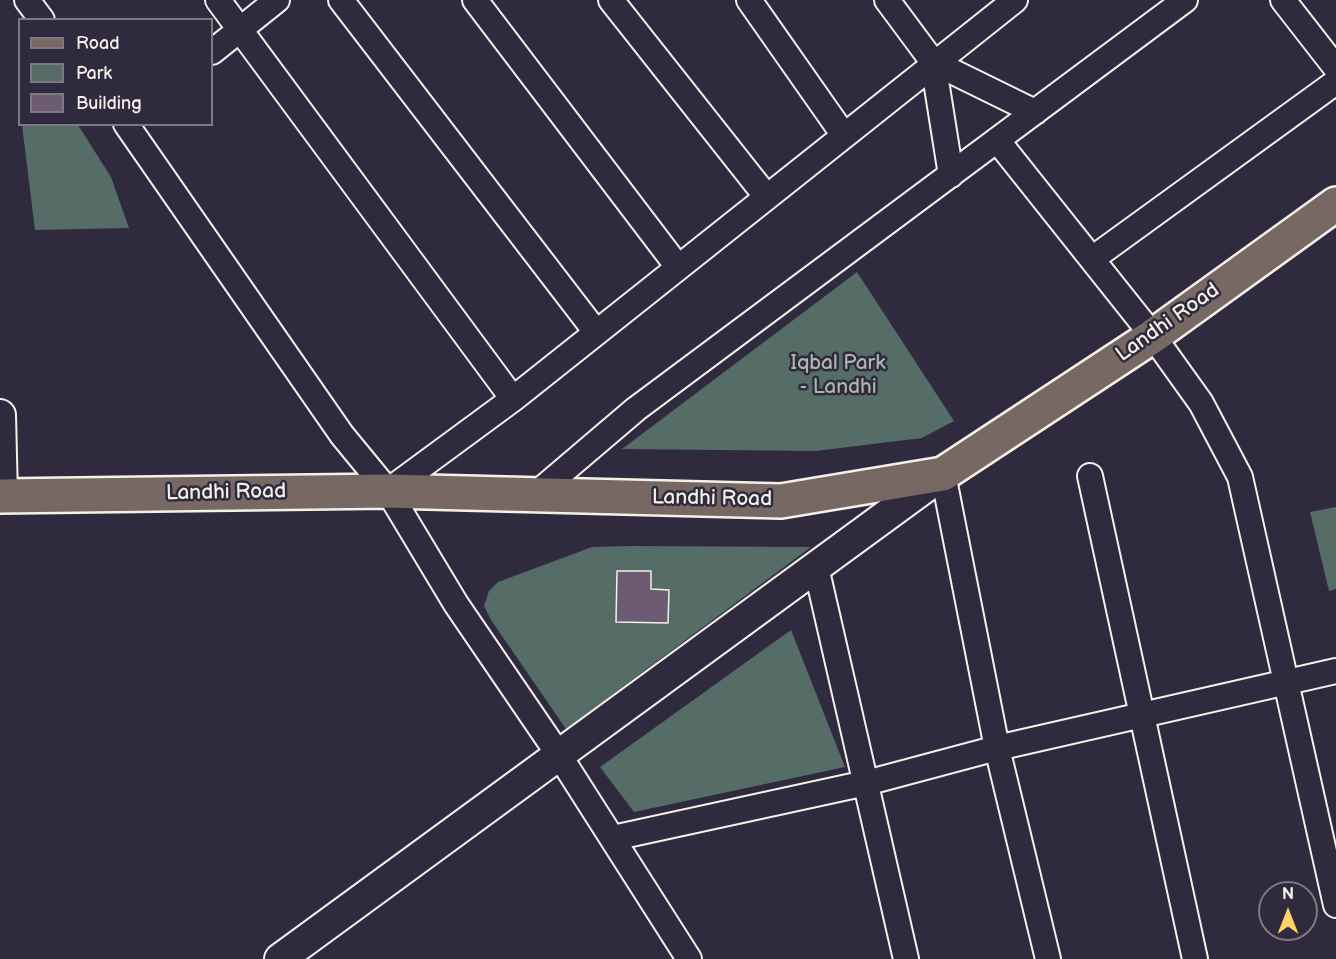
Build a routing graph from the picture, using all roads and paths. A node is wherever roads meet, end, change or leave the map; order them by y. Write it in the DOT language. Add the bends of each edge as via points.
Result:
graph roads {
  1 [pos="27,0"];
  2 [pos="218,0"];
  3 [pos="277,0"];
  4 [pos="341,0"];
  5 [pos="475,0"];
  6 [pos="611,0"];
  7 [pos="749,0"];
  8 [pos="887,0"];
  9 [pos="1014,0"];
  10 [pos="1185,0"];
  11 [pos="1283,0"];
  12 [pos="40,18"];
  13 [pos="238,31"];
  14 [pos="213,51"];
  15 [pos="933,62"];
  16 [pos="1335,70"];
  17 [pos="1035,112"];
  18 [pos="127,126"];
  19 [pos="843,134"];
  20 [pos="998,140"];
  21 [pos="951,175"];
  22 [pos="766,196"];
  23 [pos="1336,204"];
  24 [pos="1092,259"];
  25 [pos="678,267"];
  26 [pos="596,332"];
  27 [pos="1153,336"];
  28 [pos="513,399"];
  29 [pos="0,416"];
  30 [pos="943,474"];
  31 [pos="1090,476"];
  32 [pos="388,491"];
  33 [pos="535,495"];
  34 [pos="1,496"];
  35 [pos="816,567"];
  36 [pos="1336,671"];
  37 [pos="1285,682"];
  38 [pos="1142,716"];
  39 [pos="998,748"];
  40 [pos="559,755"];
  41 [pos="866,783"];
  42 [pos="613,838"];
  43 [pos="1336,905"];
  44 [pos="280,959"];
  45 [pos="689,959"];
  46 [pos="906,959"];
  47 [pos="1048,959"];
  48 [pos="1195,959"];
  1 -- 12 [label="street"];
  2 -- 13 [label="street"];
  3 -- 13 [label="street"];
  4 -- 26 [label="street"];
  5 -- 25 [label="street"];
  6 -- 22 [label="street"];
  7 -- 19 [label="street"];
  8 -- 15 [label="street"];
  9 -- 15 [label="street"];
  10 -- 17 [label="street"];
  11 -- 16 [label="street"];
  13 -- 14 [label="street"];
  13 -- 28 [label="street"];
  15 -- 17 [label="street"];
  15 -- 19 [label="street"];
  15 -- 21 [label="street"];
  16 -- 24 [label="street"];
  17 -- 20 [label="street"];
  18 -- 32 [label="street" via="342,435"];
  19 -- 22 [label="street"];
  20 -- 21 [label="street"];
  20 -- 24 [label="street"];
  21 -- 33 [label="street" via="636,409"];
  22 -- 25 [label="street"];
  23 -- 27 [label="main road, Landhi Road"];
  24 -- 27 [label="street"];
  25 -- 26 [label="street"];
  26 -- 28 [label="street"];
  27 -- 30 [label="main road, Landhi Road"];
  27 -- 37 [label="street" via="1201,403 1239,477"];
  28 -- 32 [label="street"];
  29 -- 34 [label="street, Landhi Road"];
  30 -- 33 [label="main road, Landhi Road" via="781,501"];
  30 -- 35 [label="street"];
  30 -- 39 [label="street"];
  31 -- 38 [label="street"];
  32 -- 33 [label="main road, Landhi Road"];
  32 -- 34 [label="main road, Landhi Road"];
  32 -- 40 [label="street" via="456,604"];
  35 -- 40 [label="street"];
  35 -- 41 [label="street"];
  36 -- 37 [label="street"];
  37 -- 38 [label="street"];
  37 -- 43 [label="street"];
  38 -- 39 [label="street"];
  38 -- 48 [label="street"];
  39 -- 41 [label="street"];
  39 -- 47 [label="street"];
  40 -- 42 [label="street"];
  40 -- 44 [label="street"];
  41 -- 42 [label="street"];
  41 -- 46 [label="street"];
  42 -- 45 [label="street"];
}
